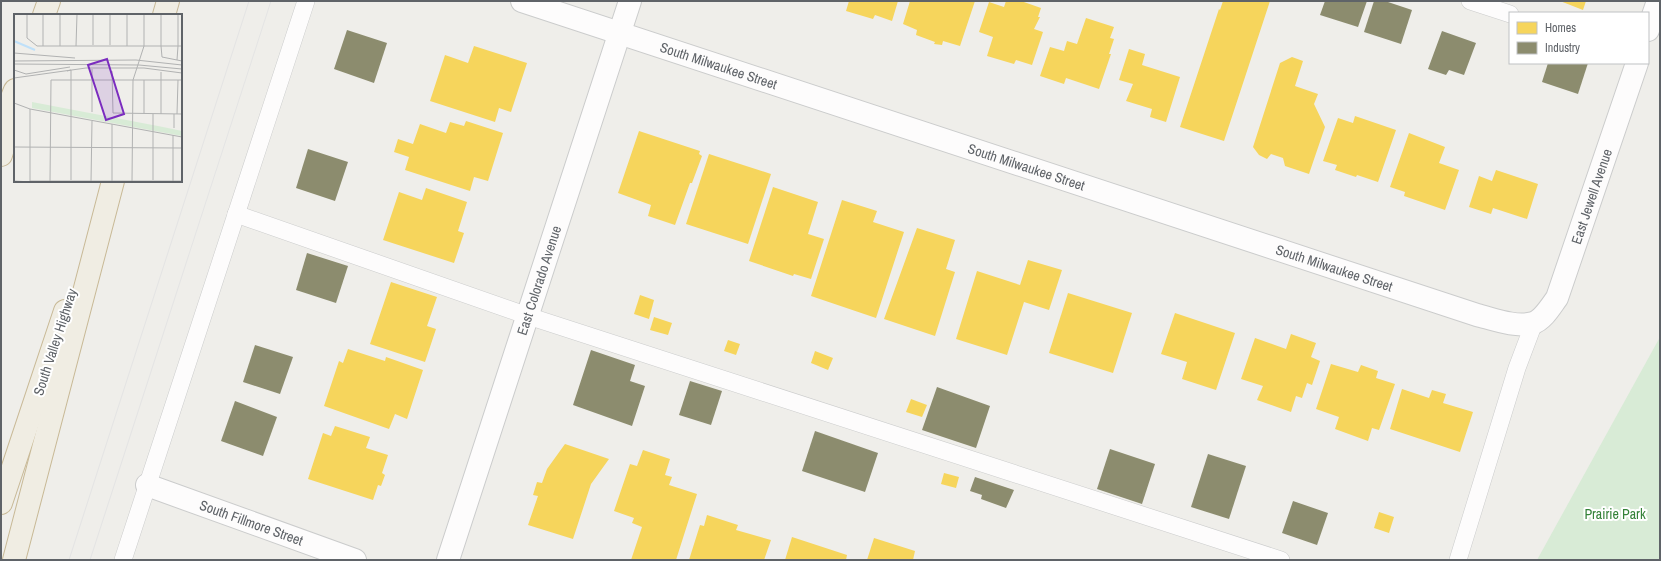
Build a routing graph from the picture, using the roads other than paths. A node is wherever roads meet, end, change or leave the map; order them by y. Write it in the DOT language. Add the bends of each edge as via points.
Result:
graph roads {
  1 [pos="168,1"];
  2 [pos="306,1"];
  3 [pos="522,1"];
  4 [pos="630,1"];
  5 [pos="1470,1"];
  6 [pos="1658,1"];
  7 [pos="164,14"];
  8 [pos="1509,14"];
  9 [pos="1649,27"];
  10 [pos="620,32"];
  11 [pos="1637,64"];
  12 [pos="14,93"];
  13 [pos="14,112"];
  14 [pos="1,126"];
  15 [pos="1,155"];
  16 [pos="108,182"];
  17 [pos="112,182"];
  18 [pos="236,214"];
  19 [pos="528,316"];
  20 [pos="1534,323"];
  21 [pos="147,485"];
  22 [pos="1,503"];
  23 [pos="14,560"];
  24 [pos="122,560"];
  25 [pos="355,560"];
  26 [pos="448,560"];
  27 [pos="1281,560"];
  28 [pos="1458,560"];
  1 -- 7 [label="highway"];
  2 -- 18 [label="lane"];
  3 -- 10 [label="street, South Milwaukee Street"];
  4 -- 10 [label="street, East Colorado Avenue"];
  5 -- 8 [label="lane"];
  6 -- 9 [label="street"];
  10 -- 19 [label="street, East Colorado Avenue"];
  10 -- 20 [label="street, South Milwaukee Street" via="1477,315 1510,322"];
  11 -- 20 [label="street, East Jewell Avenue" via="1564,280 1547,312"];
  12 -- 14 [label="highway"];
  13 -- 15 [label="highway"];
  16 -- 22 [label="highway, South Valley Highway"];
  17 -- 23 [label="highway"];
  18 -- 19 [label="lane"];
  18 -- 21 [label="lane"];
  19 -- 26 [label="street, East Colorado Avenue"];
  19 -- 27 [label="lane"];
  20 -- 28 [label="lane" via="1517,368"];
  21 -- 24 [label="lane"];
  21 -- 25 [label="street, South Fillmore Street"];
}
